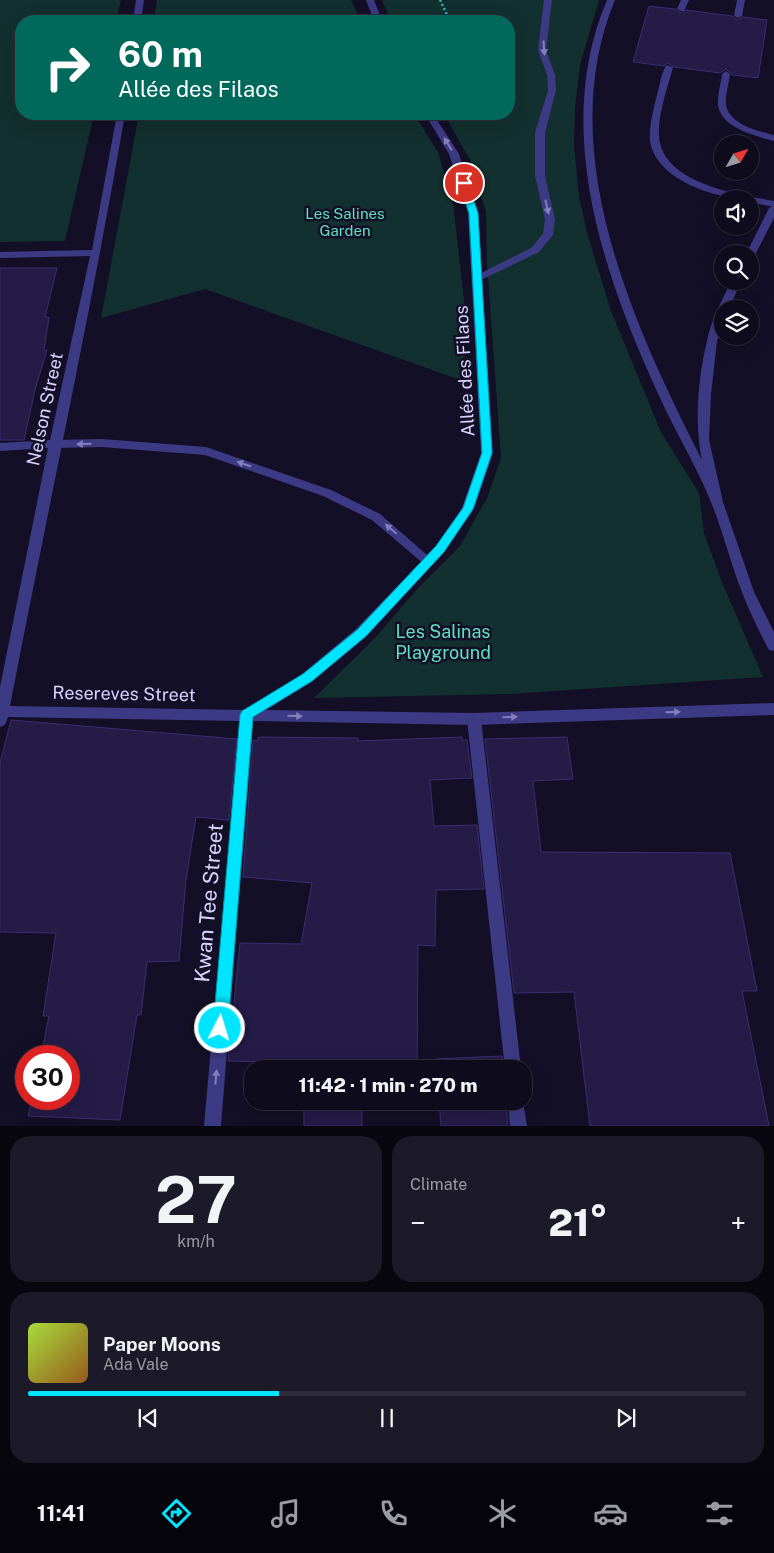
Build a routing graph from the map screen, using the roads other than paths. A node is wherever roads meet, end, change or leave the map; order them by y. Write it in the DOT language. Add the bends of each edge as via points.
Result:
graph roads {
  1 [pos="140,0"];
  2 [pos="370,0"];
  3 [pos="548,0"];
  4 [pos="611,0"];
  5 [pos="685,0"];
  6 [pos="741,0"];
  7 [pos="681,10"];
  8 [pos="137,15"];
  9 [pos="376,15"];
  10 [pos="738,16"];
  11 [pos="669,66"];
  12 [pos="726,74"];
  13 [pos="119,120"];
  14 [pos="432,120"];
  15 [pos="774,138"];
  16 [pos="774,206"];
  17 [pos="755,245"];
  18 [pos="96,253"];
  19 [pos="0,255"];
  20 [pos="477,279"];
  21 [pos="714,335"];
  22 [pos="55,444"];
  23 [pos="0,447"];
  24 [pos="717,502"];
  25 [pos="428,561"];
  26 [pos="774,646"];
  27 [pos="774,709"];
  28 [pos="1,714"];
  29 [pos="247,715"];
  30 [pos="474,719"];
  31 [pos="512,1060"];
  32 [pos="517,1110"];
  33 [pos="212,1126"];
  34 [pos="519,1126"];
  1 -- 8 [label="street"];
  2 -- 9 [label="street"];
  3 -- 20 [label="street, one-way" via="542,50 551,75 552,90 540,133 540,176 550,219 548,234 535,250"];
  4 -- 24 [label="street" via="594,55 588,104 589,152 597,206 634,326 662,392"];
  5 -- 7 [label="street"];
  6 -- 10 [label="street"];
  11 -- 16 [label="street" via="656,128 658,155 692,183"];
  12 -- 15 [label="street" via="722,106 732,122"];
  13 -- 18 [label="street, Nelson Street"];
  20 -- 14 [label="street, Allée des Filaos, one-way" via="473,213 454,154"];
  16 -- 17 [label="street"];
  18 -- 19 [label="street"];
  18 -- 22 [label="street, Nelson Street"];
  20 -- 25 [label="street, Allée des Filaos" via="487,453 468,509"];
  21 -- 24 [label="street" via="705,394 703,440"];
  22 -- 23 [label="street"];
  25 -- 22 [label="street, one-way" via="376,517 328,493 206,451 102,443"];
  22 -- 28 [label="street, Nelson Street"];
  24 -- 26 [label="street" via="748,592"];
  25 -- 29 [label="street, Allée des Filaos" via="361,633 307,678"];
  30 -- 27 [label="street, Resereves Street, one-way"];
  28 -- 29 [label="street, Resereves Street"];
  29 -- 30 [label="street, Resereves Street, one-way"];
  33 -- 29 [label="street, Kwan Tee Street, one-way"];
  30 -- 31 [label="street"];
  32 -- 34 [label="street"];
}
